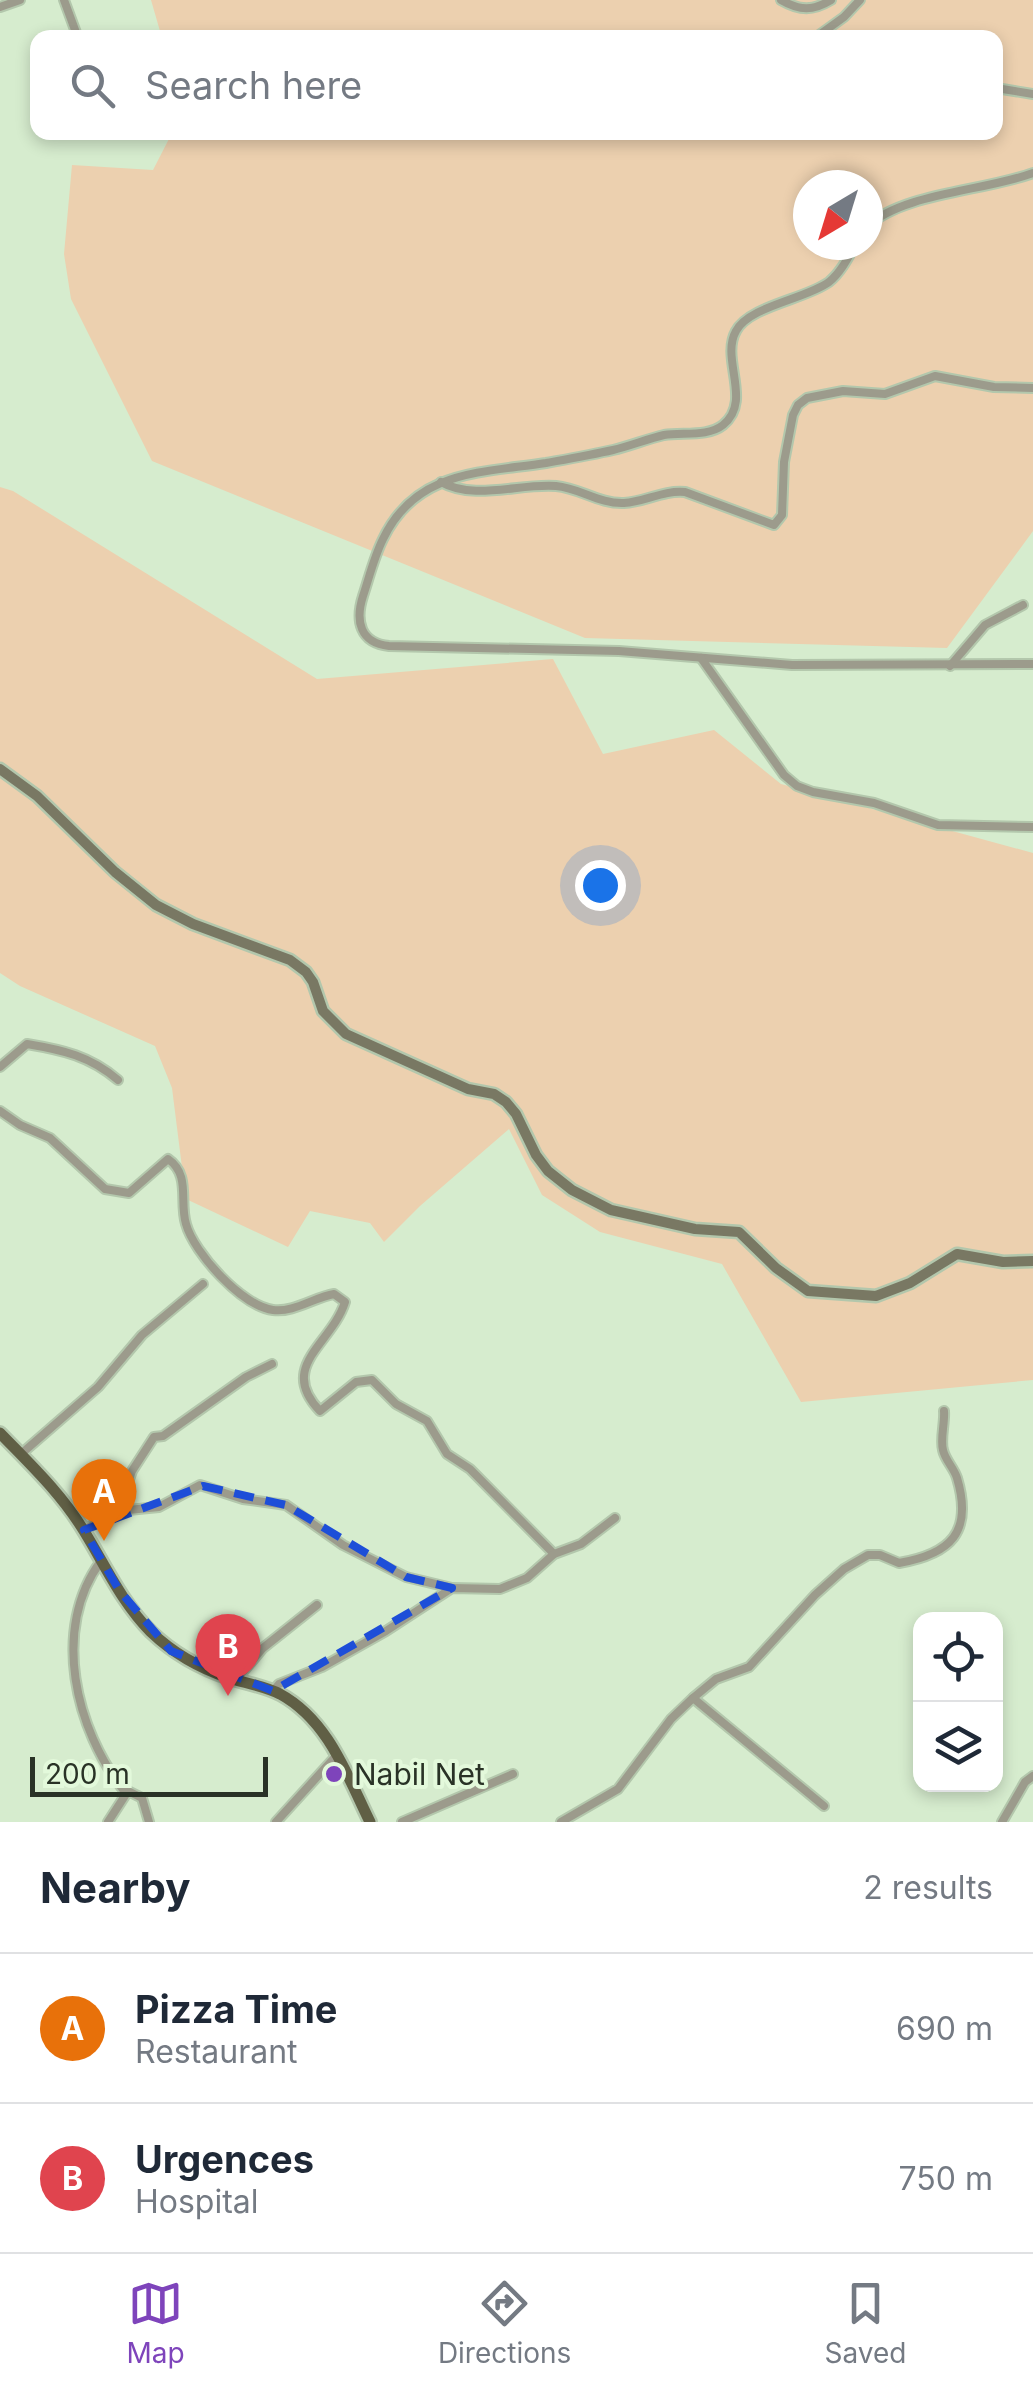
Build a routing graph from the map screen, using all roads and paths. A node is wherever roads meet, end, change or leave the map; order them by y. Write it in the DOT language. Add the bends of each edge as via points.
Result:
graph roads {
  1 [pos="20,0"];
  2 [pos="64,0"];
  3 [pos="781,0"];
  4 [pos="831,0"];
  5 [pos="860,0"];
  6 [pos="1,4"];
  7 [pos="75,30"];
  8 [pos="826,30"];
  9 [pos="1003,89"];
  10 [pos="1033,94"];
  11 [pos="1033,173"];
  12 [pos="883,214"];
  13 [pos="847,260"];
  14 [pos="1033,388"];
  15 [pos="441,482"];
  16 [pos="1024,606"];
  17 [pos="701,658"];
  18 [pos="1033,664"];
  19 [pos="950,666"];
  20 [pos="0,769"];
  21 [pos="1033,827"];
  22 [pos="0,1067"];
  23 [pos="118,1080"];
  24 [pos="0,1111"];
  25 [pos="1033,1261"];
  26 [pos="203,1284"];
  27 [pos="272,1364"];
  28 [pos="944,1412"];
  29 [pos="0,1433"];
  30 [pos="21,1454"];
  31 [pos="118,1510"];
  32 [pos="615,1518"];
  33 [pos="84,1530"];
  34 [pos="554,1554"];
  35 [pos="101,1560"];
  36 [pos="452,1588"];
  37 [pos="318,1605"];
  38 [pos="236,1680"];
  39 [pos="273,1691"];
  40 [pos="693,1698"];
  41 [pos="337,1754"];
  42 [pos="513,1774"];
  43 [pos="1033,1776"];
  44 [pos="125,1792"];
  45 [pos="824,1806"];
  46 [pos="286,1813"];
  47 [pos="108,1822"];
  48 [pos="149,1822"];
  49 [pos="276,1822"];
  50 [pos="292,1822"];
  51 [pos="370,1822"];
  52 [pos="402,1822"];
  53 [pos="561,1822"];
  54 [pos="1002,1822"];
  1 -- 6 [label="street"];
  2 -- 7 [label="street"];
  3 -- 4 [label="street" via="810,9"];
  5 -- 8 [label="street"];
  9 -- 10 [label="street"];
  11 -- 12 [label="street"];
  13 -- 15 [label="street" via="830,281 739,326 732,346 735,406 718,428"];
  14 -- 15 [label="street" via="935,376 885,394 842,391 807,398 793,416 782,515 774,525 685,492 616,502 560,486 462,490"];
  15 -- 17 [label="street" via="414,499 382,540 358,612 360,627 375,643"];
  16 -- 19 [label="street" via="985,626"];
  17 -- 19 [label="street"];
  17 -- 21 [label="street" via="797,786 874,802 938,825"];
  18 -- 19 [label="street"];
  20 -- 25 [label="street" via="156,906 306,972 323,1011 346,1034 506,1102 548,1171 611,1210 740,1232 808,1291 876,1296 957,1254"];
  22 -- 23 [label="street" via="27,1044 96,1062"];
  24 -- 34 [label="street" via="50,1138 106,1189 129,1193 168,1158 174,1162 191,1238 246,1298 271,1310 334,1294 345,1302 305,1367 304,1389 320,1412 356,1382 372,1380 396,1404 428,1421 446,1454 470,1469"];
  26 -- 30 [label="street"];
  27 -- 31 [label="street" via="154,1437 132,1470"];
  28 -- 40 [label="street" via="942,1448 960,1500 958,1534 948,1547 899,1563 868,1555 816,1595 749,1667 716,1679"];
  29 -- 30 [label="main road"];
  30 -- 33 [label="main road"];
  31 -- 33 [label="street"];
  31 -- 36 [label="street" via="160,1506 200,1485 277,1502 406,1577"];
  32 -- 34 [label="street"];
  33 -- 35 [label="main road"];
  34 -- 36 [label="street" via="500,1590"];
  35 -- 38 [label="main road" via="171,1651"];
  35 -- 44 [label="street" via="78,1605 73,1662 85,1717"];
  36 -- 39 [label="street"];
  37 -- 38 [label="street" via="263,1648"];
  38 -- 39 [label="main road"];
  39 -- 41 [label="main road" via="306,1712"];
  40 -- 45 [label="street"];
  40 -- 53 [label="street" via="618,1789"];
  41 -- 46 [label="street"];
  41 -- 51 [label="main road"];
  42 -- 52 [label="street"];
  43 -- 54 [label="street"];
  44 -- 47 [label="street"];
  44 -- 48 [label="street" via="142,1798"];
  46 -- 49 [label="street"];
  46 -- 50 [label="street"];
}
